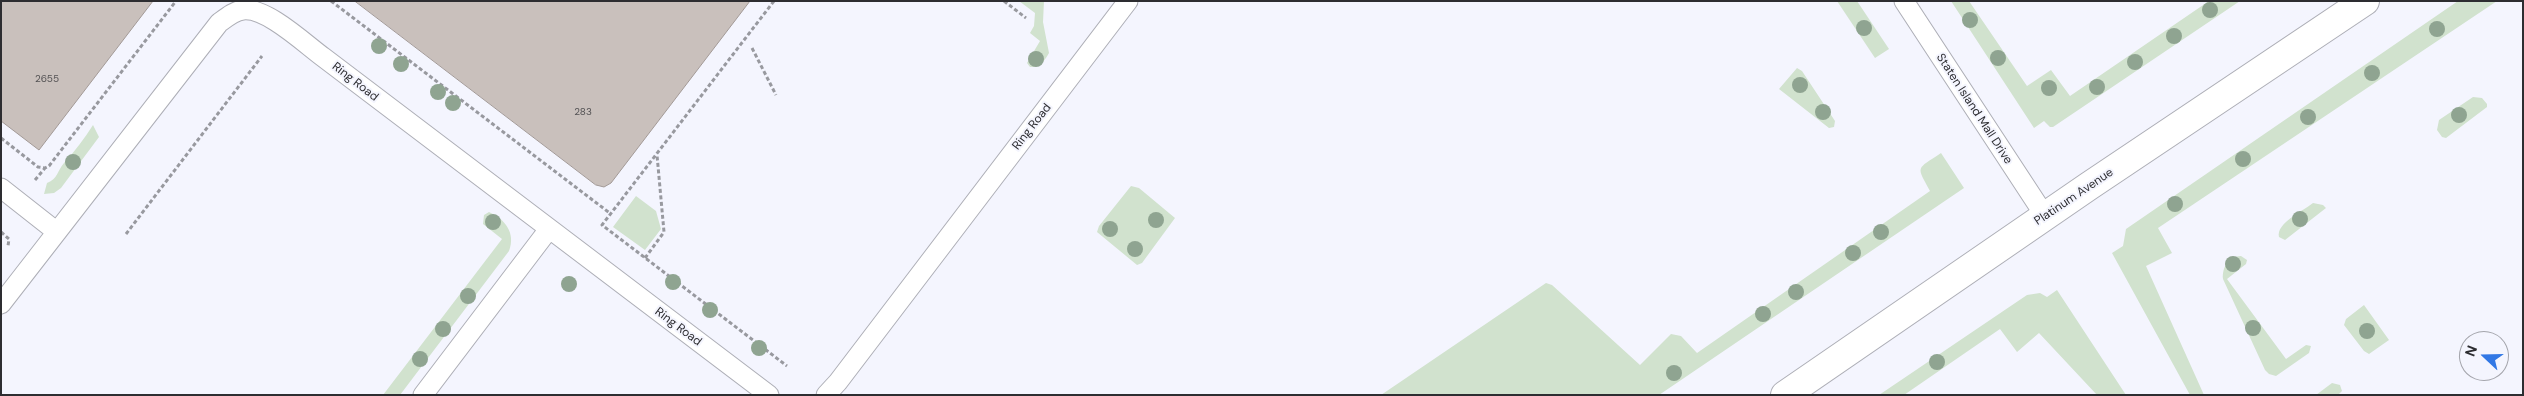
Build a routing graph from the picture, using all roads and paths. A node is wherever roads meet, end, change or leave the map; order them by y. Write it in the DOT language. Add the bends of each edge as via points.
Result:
graph roads {
  1 [pos="176,1"];
  2 [pos="331,1"];
  3 [pos="774,1"];
  4 [pos="1004,1"];
  5 [pos="1128,1"];
  6 [pos="1904,1"];
  7 [pos="2365,1"];
  8 [pos="1026,18"];
  9 [pos="752,48"];
  10 [pos="262,56"];
  11 [pos="776,95"];
  12 [pos="1,138"];
  13 [pos="656,154"];
  14 [pos="45,168"];
  15 [pos="30,186"];
  16 [pos="1,188"];
  17 [pos="611,214"];
  18 [pos="2045,216"];
  19 [pos="549,229"];
  20 [pos="1,232"];
  21 [pos="58,232"];
  22 [pos="126,234"];
  23 [pos="5,250"];
  24 [pos="645,258"];
  25 [pos="1,304"];
  26 [pos="787,366"];
  27 [pos="423,395"];
  28 [pos="769,395"];
  29 [pos="826,395"];
  30 [pos="1784,395"];
  1 -- 14 [label="path"];
  2 -- 17 [label="path"];
  3 -- 13 [label="path"];
  4 -- 8 [label="path"];
  5 -- 29 [label="lane, Ring Road"];
  6 -- 18 [label="lane, Staten Island Mall Drive"];
  7 -- 18 [label="street, Platinum Avenue"];
  9 -- 11 [label="path"];
  10 -- 22 [label="path"];
  12 -- 14 [label="path" via="38,167"];
  13 -- 17 [label="path"];
  13 -- 24 [label="path" via="664,232"];
  14 -- 15 [label="path"];
  16 -- 21 [label="lane"];
  17 -- 24 [label="path" via="602,225"];
  18 -- 30 [label="street, Platinum Avenue"];
  19 -- 21 [label="lane, Ring Road" via="266,14 248,10 231,14 220,23"];
  19 -- 27 [label="lane"];
  19 -- 28 [label="lane, Ring Road"];
  20 -- 23 [label="path" via="10,242"];
  21 -- 25 [label="lane, Ring Road"];
  24 -- 26 [label="path"];
}
